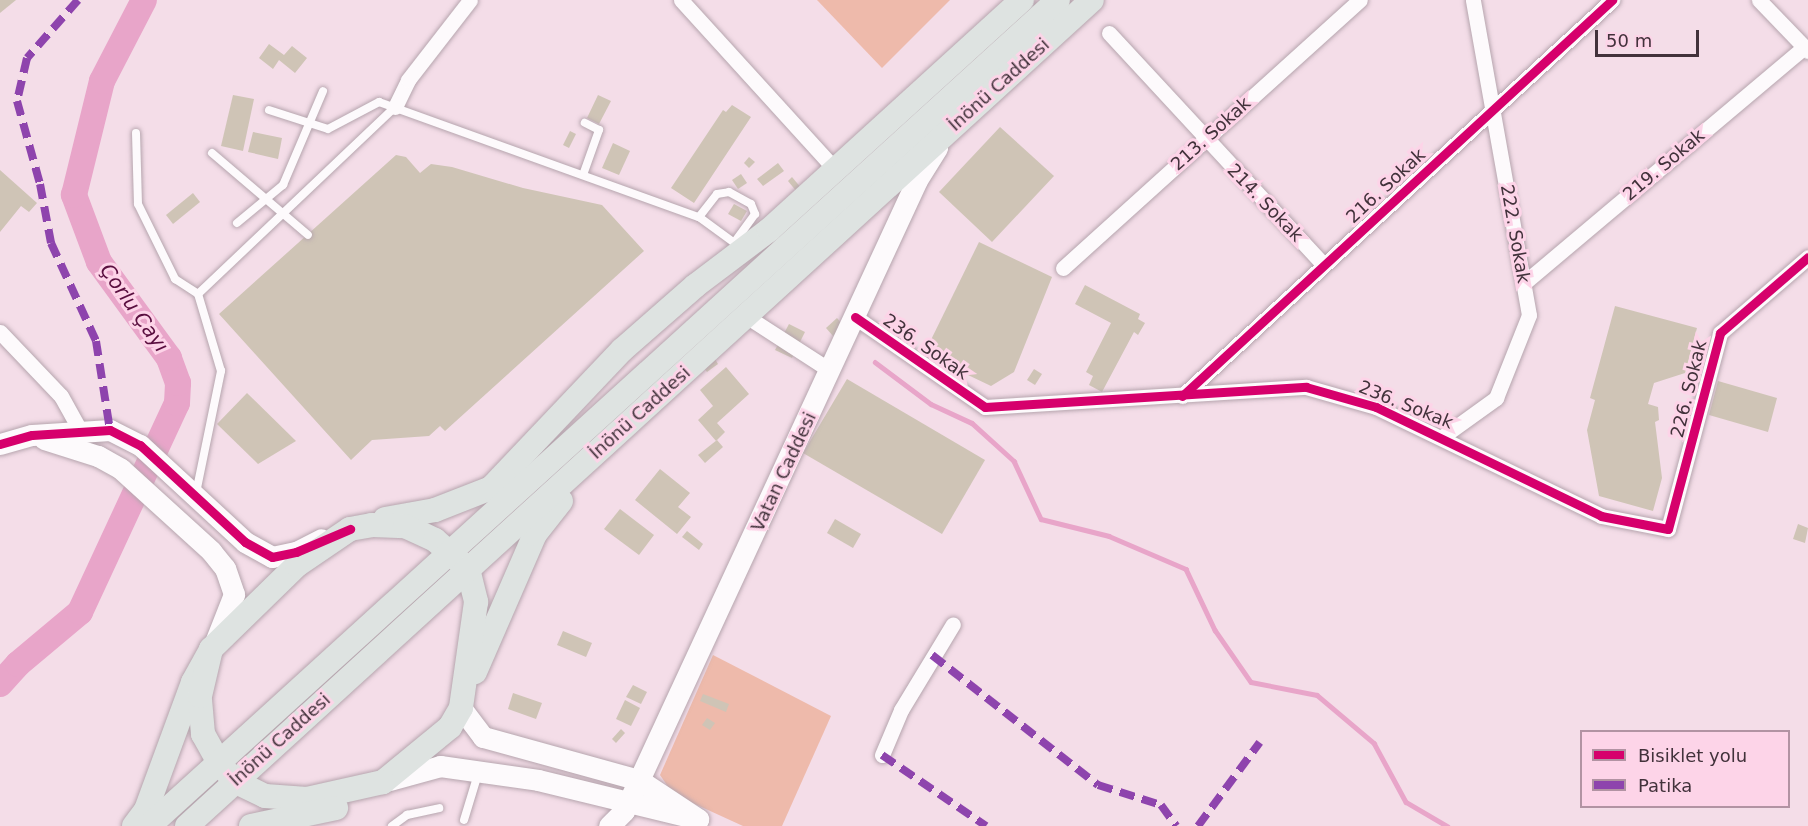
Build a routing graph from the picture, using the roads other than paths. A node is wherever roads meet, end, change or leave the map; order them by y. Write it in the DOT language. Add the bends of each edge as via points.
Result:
graph roads {
  1 [pos="470,0"];
  2 [pos="681,0"];
  3 [pos="1022,0"];
  4 [pos="1058,0"];
  5 [pos="1092,0"];
  6 [pos="1360,0"];
  7 [pos="1473,0"];
  8 [pos="1612,0"];
  9 [pos="1759,0"];
  10 [pos="1109,33"];
  11 [pos="1806,49"];
  12 [pos="323,91"];
  13 [pos="395,107"];
  14 [pos="269,110"];
  15 [pos="1492,110"];
  16 [pos="309,123"];
  17 [pos="585,123"];
  18 [pos="136,133"];
  19 [pos="946,133"];
  20 [pos="1205,140"];
  21 [pos="212,153"];
  22 [pos="835,169"];
  23 [pos="583,175"];
  24 [pos="267,198"];
  25 [pos="284,213"];
  26 [pos="699,217"];
  27 [pos="237,223"];
  28 [pos="308,235"];
  29 [pos="739,246"];
  30 [pos="1808,257"];
  31 [pos="1324,265"];
  32 [pos="1063,268"];
  33 [pos="1524,283"];
  34 [pos="198,294"];
  35 [pos="746,316"];
  36 [pos="855,317"];
  37 [pos="0,332"];
  38 [pos="831,371"];
  39 [pos="657,382"];
  40 [pos="1182,396"];
  41 [pos="81,432"];
  42 [pos="32,435"];
  43 [pos="1442,437"];
  44 [pos="0,444"];
  45 [pos="188,488"];
  46 [pos="491,488"];
  47 [pos="350,529"];
  48 [pos="1668,529"];
  49 [pos="459,561"];
  50 [pos="953,624"];
  51 [pos="212,649"];
  52 [pos="461,708"];
  53 [pos="882,755"];
  54 [pos="218,761"];
  55 [pos="478,774"];
  56 [pos="639,780"];
  57 [pos="234,781"];
  58 [pos="383,783"];
  59 [pos="440,808"];
  60 [pos="622,816"];
  61 [pos="464,820"];
  62 [pos="705,823"];
  63 [pos="134,826"];
  64 [pos="149,826"];
  65 [pos="187,826"];
  66 [pos="251,826"];
  67 [pos="392,826"];
  1 -- 13 [label="street" via="408,80"];
  2 -- 22 [label="street"];
  3 -- 22 [label="main road"];
  4 -- 39 [label="main road"];
  5 -- 19 [label="main road, İnönü Caddesi"];
  6 -- 20 [label="street, 213. Sokak"];
  7 -- 15 [label="street, 222. Sokak"];
  8 -- 15 [label="street, 216. Sokak"];
  9 -- 11 [label="street"];
  10 -- 20 [label="street, 214. Sokak"];
  11 -- 33 [label="street, 219. Sokak"];
  12 -- 16 [label="lane"];
  13 -- 16 [label="lane" via="379,102 328,129"];
  13 -- 23 [label="lane"];
  13 -- 25 [label="lane"];
  14 -- 16 [label="lane"];
  15 -- 31 [label="street, 216. Sokak"];
  15 -- 33 [label="street, 222. Sokak"];
  16 -- 24 [label="lane" via="283,185"];
  17 -- 23 [label="lane" via="599,130"];
  18 -- 34 [label="lane" via="138,204 175,279"];
  19 -- 35 [label="main road, İnönü Caddesi"];
  19 -- 36 [label="main road, Vatan Caddesi" via="917,180"];
  20 -- 31 [label="street, 214. Sokak"];
  20 -- 32 [label="street, 213. Sokak"];
  21 -- 24 [label="lane"];
  22 -- 29 [label="main road"];
  23 -- 26 [label="lane"];
  24 -- 25 [label="lane"];
  24 -- 27 [label="lane"];
  25 -- 28 [label="lane"];
  25 -- 34 [label="lane"];
  26 -- 29 [label="lane"];
  26 -- 29 [label="lane" via="717,194 729,192 751,204 755,214"];
  29 -- 46 [label="main road" via="622,350"];
  30 -- 48 [label="street, 226. Sokak" via="1720,333"];
  31 -- 40 [label="street, 216. Sokak"];
  33 -- 43 [label="street, 222. Sokak" via="1529,315 1496,399"];
  34 -- 45 [label="lane" via="221,371"];
  35 -- 38 [label="street"];
  35 -- 39 [label="main road, İnönü Caddesi"];
  36 -- 38 [label="main road, Vatan Caddesi"];
  36 -- 40 [label="street, 236. Sokak" via="985,407"];
  37 -- 41 [label="street" via="62,396"];
  38 -- 56 [label="main road, Vatan Caddesi"];
  39 -- 46 [label="main road"];
  39 -- 49 [label="main road, İnönü Caddesi"];
  39 -- 52 [label="main road" via="535,534"];
  40 -- 43 [label="street, 236. Sokak" via="1306,387 1376,408"];
  41 -- 42 [label="main road"];
  41 -- 45 [label="main road" via="110,430 140,445"];
  42 -- 44 [label="main road"];
  42 -- 51 [label="main road" via="98,456 121,469 211,552 234,594"];
  43 -- 48 [label="street, 236. Sokak" via="1601,516"];
  45 -- 47 [label="main road" via="244,542 272,557 296,552"];
  46 -- 47 [label="main road" via="435,510"];
  47 -- 49 [label="main road" via="405,526 435,540"];
  47 -- 51 [label="main road" via="283,577"];
  49 -- 52 [label="main road" via="476,602"];
  49 -- 54 [label="main road"];
  49 -- 57 [label="main road, İnönü Caddesi"];
  50 -- 53 [label="street" via="900,710"];
  51 -- 54 [label="main road" via="200,696 203,734"];
  51 -- 63 [label="main road" via="193,682 146,810"];
  52 -- 56 [label="main road" via="483,737"];
  52 -- 58 [label="main road" via="450,727"];
  54 -- 57 [label="main road"];
  54 -- 64 [label="main road"];
  55 -- 58 [label="main road" via="440,766"];
  55 -- 60 [label="main road" via="538,780"];
  55 -- 61 [label="lane"];
  56 -- 60 [label="main road, Vatan Caddesi"];
  56 -- 62 [label="main road"];
  57 -- 58 [label="main road" via="265,796 307,799"];
  57 -- 65 [label="main road, İnönü Caddesi"];
  58 -- 66 [label="main road" via="348,805"];
  59 -- 67 [label="lane" via="407,815"];
  60 -- 62 [label="main road"];
}
